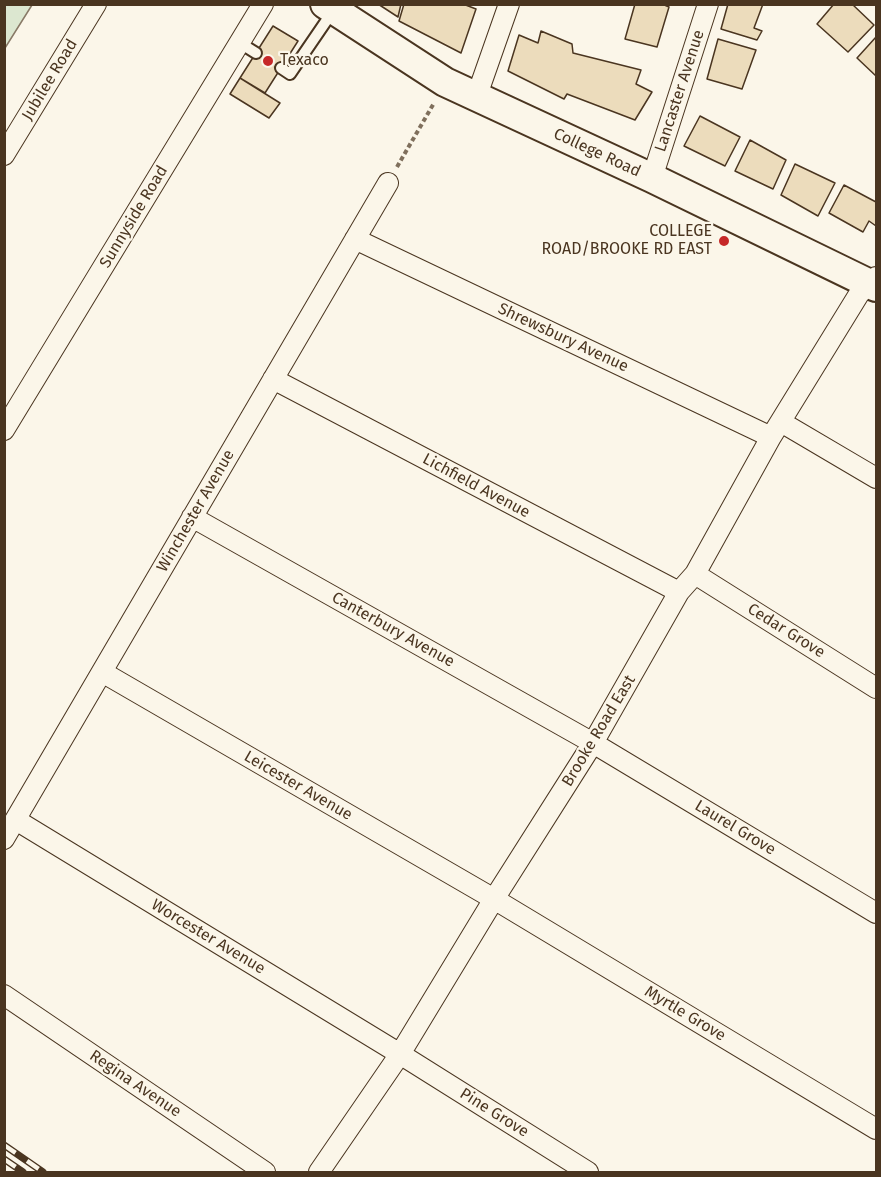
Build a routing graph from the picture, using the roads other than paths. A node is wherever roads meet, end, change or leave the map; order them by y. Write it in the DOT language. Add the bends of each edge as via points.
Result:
graph roads {
  1 [pos="96,4"];
  2 [pos="263,4"];
  3 [pos="509,4"];
  4 [pos="708,4"];
  5 [pos="329,7"];
  6 [pos="281,68"];
  7 [pos="476,98"];
  8 [pos="4,155"];
  9 [pos="652,178"];
  10 [pos="388,183"];
  11 [pos="355,239"];
  12 [pos="874,282"];
  13 [pos="273,379"];
  14 [pos="776,429"];
  15 [pos="4,430"];
  16 [pos="876,478"];
  17 [pos="192,517"];
  18 [pos="694,573"];
  19 [pos="679,592"];
  20 [pos="102,672"];
  21 [pos="876,688"];
  22 [pos="593,743"];
  23 [pos="16,820"];
  24 [pos="4,839"];
  25 [pos="494,899"];
  26 [pos="876,913"];
  27 [pos="4,995"];
  28 [pos="400,1054"];
  29 [pos="876,1129"];
  30 [pos="265,1173"];
  31 [pos="318,1173"];
  32 [pos="588,1173"];
  1 -- 8 [label="street, Jubilee Road"];
  2 -- 15 [label="street, Sunnyside Road" via="248,48"];
  3 -- 7 [label="street"];
  4 -- 9 [label="street, Lancaster Avenue"];
  5 -- 6 [label="lane" via="290,74"];
  5 -- 7 [label="street, College Road"];
  7 -- 9 [label="street, College Road"];
  9 -- 12 [label="street, College Road"];
  10 -- 11 [label="street, Winchester Avenue"];
  11 -- 13 [label="street, Winchester Avenue"];
  11 -- 14 [label="street, Shrewsbury Avenue"];
  12 -- 14 [label="street, Brooke Road East" via="859,294"];
  13 -- 17 [label="street, Winchester Avenue"];
  13 -- 19 [label="street, Lichfield Avenue"];
  14 -- 16 [label="street, Shrewsbury Avenue"];
  14 -- 18 [label="street, Brooke Road East"];
  17 -- 20 [label="street, Winchester Avenue"];
  17 -- 22 [label="street, Canterbury Avenue"];
  18 -- 19 [label="street, Brooke Road East"];
  18 -- 21 [label="street, Cedar Grove"];
  19 -- 22 [label="street, Brooke Road East"];
  20 -- 23 [label="street, Winchester Avenue"];
  20 -- 25 [label="street, Leicester Avenue"];
  22 -- 25 [label="street, Brooke Road East"];
  22 -- 26 [label="street, Laurel Grove"];
  23 -- 24 [label="street, Winchester Avenue"];
  23 -- 28 [label="street, Worcester Avenue"];
  25 -- 28 [label="street, Brooke Road East"];
  25 -- 29 [label="street, Myrtle Grove"];
  27 -- 30 [label="street, Regina Avenue"];
  28 -- 31 [label="street, Brooke Road East"];
  28 -- 32 [label="street, Pine Grove"];
}
